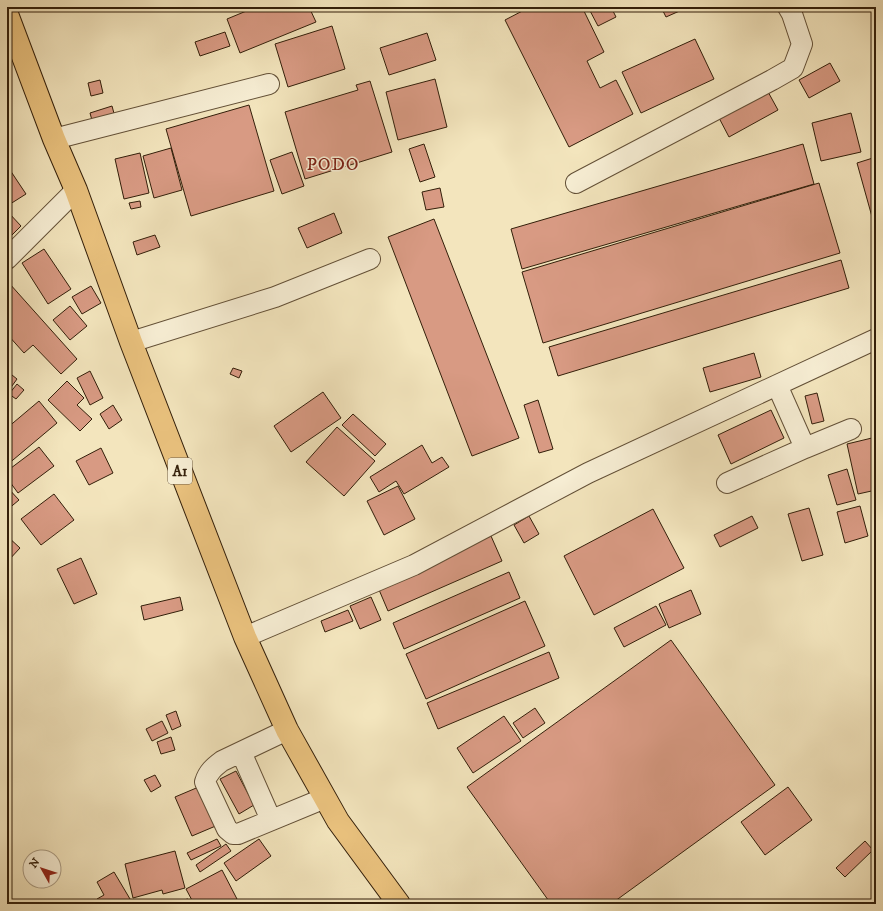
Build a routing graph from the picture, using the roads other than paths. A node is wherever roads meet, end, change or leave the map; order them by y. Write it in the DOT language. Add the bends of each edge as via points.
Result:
graph roads {
  1 [pos="788,7"];
  2 [pos="7,14"];
  3 [pos="269,84"];
  4 [pos="54,139"];
  5 [pos="576,183"];
  6 [pos="76,190"];
  7 [pos="7,259"];
  8 [pos="370,260"];
  9 [pos="876,339"];
  10 [pos="131,342"];
  11 [pos="777,385"];
  12 [pos="851,429"];
  13 [pos="805,448"];
  14 [pos="727,483"];
  15 [pos="245,637"];
  16 [pos="287,730"];
  17 [pos="241,752"];
  18 [pos="325,798"];
  19 [pos="271,820"];
  20 [pos="399,904"];
  1 -- 5 [label="street" via="802,44 793,68"];
  2 -- 4 [label="highway, A1"];
  3 -- 4 [label="street"];
  4 -- 6 [label="highway, A1"];
  6 -- 7 [label="street"];
  6 -- 10 [label="highway, A1"];
  8 -- 10 [label="street" via="275,297"];
  9 -- 11 [label="street"];
  10 -- 15 [label="highway, A1"];
  11 -- 13 [label="street"];
  11 -- 15 [label="street" via="588,473 414,565"];
  12 -- 13 [label="street"];
  13 -- 14 [label="street"];
  15 -- 16 [label="highway, A1"];
  16 -- 17 [label="street"];
  16 -- 18 [label="highway, A1"];
  17 -- 19 [label="street"];
  17 -- 19 [label="street" via="213,768 205,782 227,829 233,834"];
  18 -- 19 [label="street"];
  18 -- 20 [label="highway, A1" via="338,821"];
}
